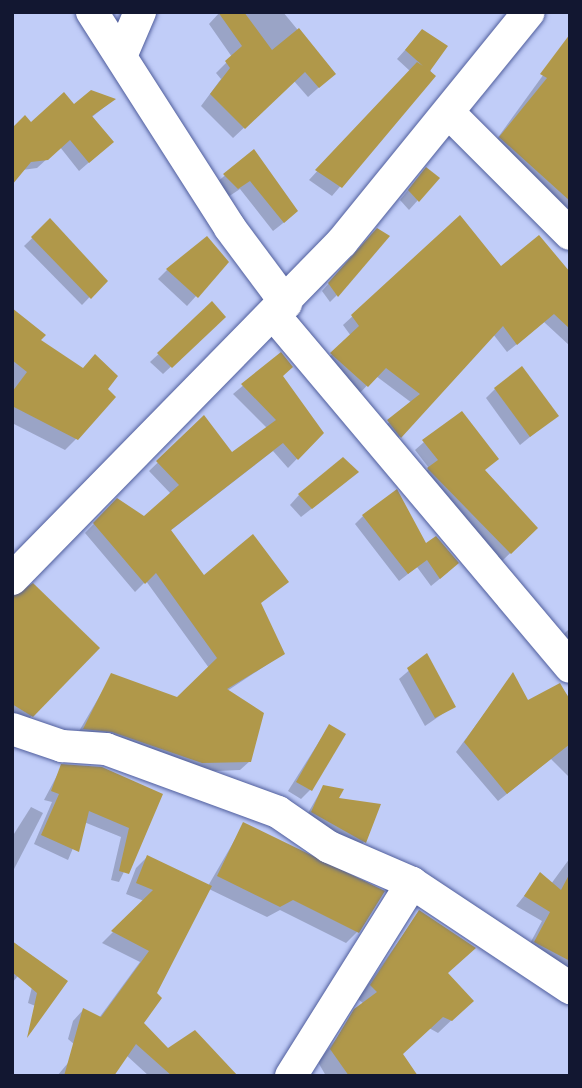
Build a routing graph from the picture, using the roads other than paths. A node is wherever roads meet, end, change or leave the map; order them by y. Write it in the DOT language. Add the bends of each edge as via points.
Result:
graph roads {
  1 [pos="92,12"];
  2 [pos="140,12"];
  3 [pos="529,12"];
  4 [pos="122,54"];
  5 [pos="449,113"];
  6 [pos="570,234"];
  7 [pos="280,309"];
  8 [pos="12,579"];
  9 [pos="570,667"];
  10 [pos="12,729"];
  11 [pos="412,883"];
  12 [pos="570,988"];
  13 [pos="290,1076"];
  1 -- 4 [label="street"];
  2 -- 4 [label="street"];
  3 -- 5 [label="street"];
  4 -- 7 [label="street"];
  5 -- 6 [label="street"];
  5 -- 7 [label="street"];
  7 -- 8 [label="street"];
  7 -- 9 [label="street"];
  10 -- 11 [label="street" via="62,746 106,749 265,807 329,847"];
  11 -- 12 [label="street"];
  11 -- 13 [label="street"];
}
